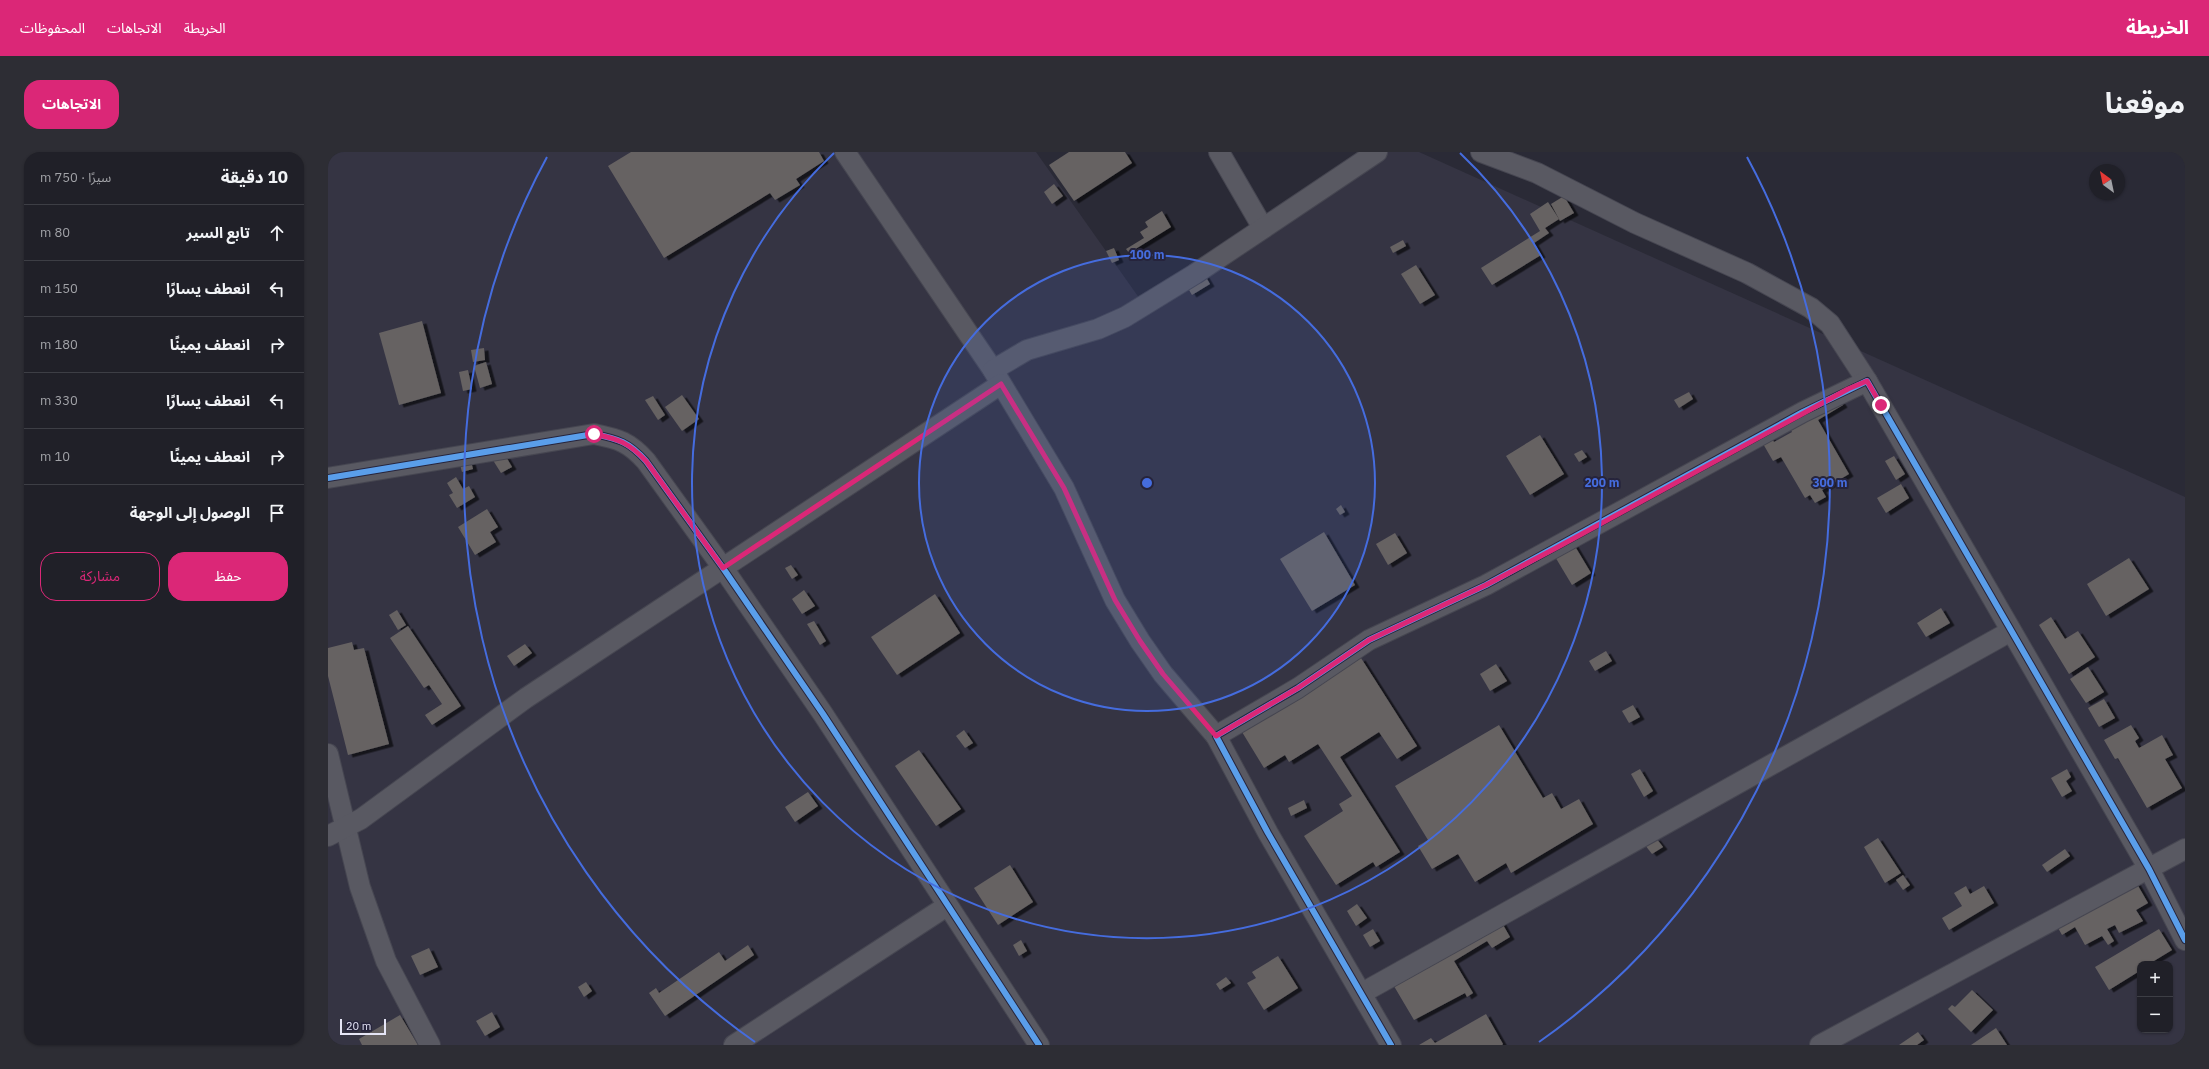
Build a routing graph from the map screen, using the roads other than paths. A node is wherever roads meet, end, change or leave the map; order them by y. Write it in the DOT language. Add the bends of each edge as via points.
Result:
graph roads {
  1 [pos="845,152"];
  2 [pos="1219,152"];
  3 [pos="1377,152"];
  4 [pos="1481,152"];
  5 [pos="1263,228"];
  6 [pos="997,377"];
  7 [pos="1867,381"];
  8 [pos="328,478"];
  9 [pos="723,568"];
  10 [pos="2011,631"];
  11 [pos="1216,736"];
  12 [pos="328,754"];
  13 [pos="336,832"];
  14 [pos="2185,849"];
  15 [pos="2149,869"];
  16 [pos="947,906"];
  17 [pos="2185,940"];
  18 [pos="1362,994"];
  19 [pos="430,1045"];
  20 [pos="734,1045"];
  21 [pos="1039,1045"];
  22 [pos="1391,1045"];
  23 [pos="1820,1045"];
  1 -- 6 [label="street"];
  2 -- 5 [label="street"];
  3 -- 5 [label="street"];
  4 -- 7 [label="street" via="1536,173 1635,223 1747,273 1811,308 1830,324"];
  5 -- 6 [label="street" via="1125,317 1098,329 1027,350"];
  6 -- 9 [label="street"];
  6 -- 11 [label="street" via="1064,488 1115,600 1140,641 1163,674"];
  7 -- 10 [label="street"];
  7 -- 11 [label="street" via="1803,412 1486,585 1369,640 1298,688"];
  8 -- 9 [label="street" via="561,438 594,434 618,439 633,447 646,461"];
  9 -- 13 [label="street" via="526,698 361,819"];
  9 -- 16 [label="street" via="823,714"];
  10 -- 15 [label="street"];
  10 -- 18 [label="street"];
  11 -- 18 [label="street" via="1268,833"];
  12 -- 13 [label="street"];
  13 -- 19 [label="street" via="360,887 386,960"];
  14 -- 15 [label="street"];
  15 -- 17 [label="street"];
  15 -- 23 [label="street"];
  16 -- 20 [label="street"];
  16 -- 21 [label="street"];
  18 -- 22 [label="street"];
}
